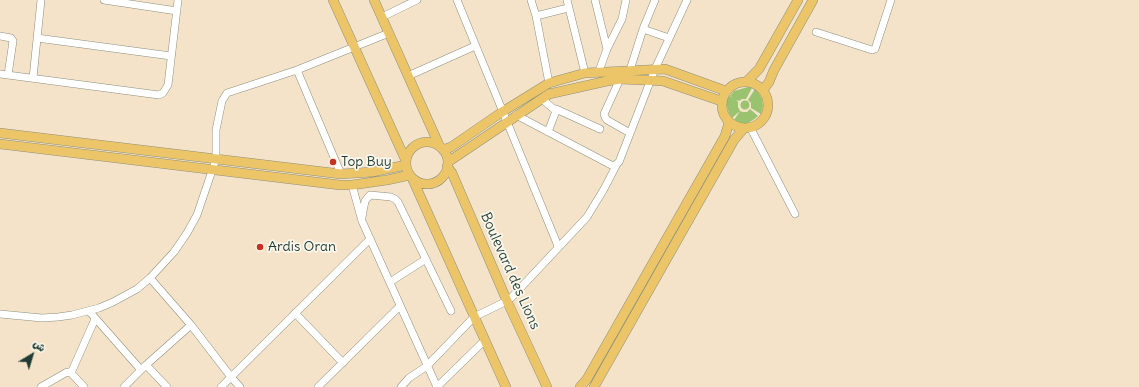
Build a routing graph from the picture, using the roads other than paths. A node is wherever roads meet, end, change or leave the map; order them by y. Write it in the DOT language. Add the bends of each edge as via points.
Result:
graph roads {
  1 [pos="41,0"];
  2 [pos="104,0"];
  3 [pos="178,0"];
  4 [pos="333,0"];
  5 [pos="374,0"];
  6 [pos="417,0"];
  7 [pos="457,0"];
  8 [pos="531,0"];
  9 [pos="567,0"];
  10 [pos="595,0"];
  11 [pos="626,0"];
  12 [pos="655,0"];
  13 [pos="687,0"];
  14 [pos="798,0"];
  15 [pos="813,0"];
  16 [pos="890,0"];
  17 [pos="568,8"];
  18 [pos="177,11"];
  19 [pos="536,16"];
  20 [pos="382,17"];
  21 [pos="643,29"];
  22 [pos="816,32"];
  23 [pos="389,33"];
  24 [pos="0,36"];
  25 [pos="37,38"];
  26 [pos="669,38"];
  27 [pos="475,46"];
  28 [pos="354,47"];
  29 [pos="607,49"];
  30 [pos="171,56"];
  31 [pos="655,69"];
  32 [pos="297,70"];
  33 [pos="630,70"];
  34 [pos="599,72"];
  35 [pos="585,73"];
  36 [pos="0,74"];
  37 [pos="8,75"];
  38 [pos="408,76"];
  39 [pos="33,78"];
  40 [pos="620,79"];
  41 [pos="651,81"];
  42 [pos="747,81"];
  43 [pos="549,83"];
  44 [pos="764,90"];
  45 [pos="726,91"];
  46 [pos="542,99"];
  47 [pos="722,101"];
  48 [pos="556,109"];
  49 [pos="502,112"];
  50 [pos="516,115"];
  51 [pos="726,118"];
  52 [pos="506,122"];
  53 [pos="747,128"];
  54 [pos="600,129"];
  55 [pos="548,132"];
  56 [pos="0,133"];
  57 [pos="630,133"];
  58 [pos="0,144"];
  59 [pos="441,148"];
  60 [pos="216,159"];
  61 [pos="406,163"];
  62 [pos="448,164"];
  63 [pos="617,164"];
  64 [pos="212,169"];
  65 [pos="342,174"];
  66 [pos="411,176"];
  67 [pos="352,185"];
  68 [pos="795,214"];
  69 [pos="362,221"];
  70 [pos="370,239"];
  71 [pos="557,249"];
  72 [pos="426,259"];
  73 [pos="150,278"];
  74 [pos="390,282"];
  75 [pos="507,301"];
  76 [pos="400,306"];
  77 [pos="89,311"];
  78 [pos="451,311"];
  79 [pos="295,313"];
  80 [pos="0,314"];
  81 [pos="474,317"];
  82 [pos="95,319"];
  83 [pos="191,325"];
  84 [pos="485,340"];
  85 [pos="343,363"];
  86 [pos="427,366"];
  87 [pos="144,368"];
  88 [pos="71,373"];
  89 [pos="231,377"];
  90 [pos="41,387"];
  91 [pos="84,387"];
  92 [pos="124,387"];
  93 [pos="167,387"];
  94 [pos="221,387"];
  95 [pos="240,387"];
  96 [pos="318,387"];
  97 [pos="401,387"];
  98 [pos="437,387"];
  99 [pos="506,387"];
  100 [pos="547,387"];
  101 [pos="580,387"];
  102 [pos="594,387"];
  1 -- 25 [label="street"];
  2 -- 18 [label="street"];
  3 -- 18 [label="street"];
  4 -- 28 [label="main road"];
  5 -- 20 [label="main road"];
  6 -- 20 [label="street"];
  7 -- 27 [label="street"];
  8 -- 19 [label="street"];
  9 -- 17 [label="street"];
  10 -- 29 [label="street"];
  11 -- 29 [label="street" via="622,19"];
  12 -- 21 [label="street"];
  13 -- 26 [label="street"];
  14 -- 42 [label="main road" via="760,69"];
  15 -- 44 [label="main road"];
  16 -- 22 [label="street" via="875,49"];
  17 -- 19 [label="street"];
  17 -- 35 [label="street"];
  18 -- 30 [label="street"];
  19 -- 43 [label="street"];
  20 -- 23 [label="main road"];
  21 -- 26 [label="street"];
  21 -- 33 [label="street"];
  23 -- 28 [label="street"];
  23 -- 38 [label="main road"];
  24 -- 37 [label="street" via="7,36 13,41"];
  25 -- 30 [label="street"];
  25 -- 39 [label="street"];
  26 -- 31 [label="street"];
  27 -- 38 [label="street"];
  27 -- 49 [label="street"];
  28 -- 32 [label="street"];
  28 -- 61 [label="main road"];
  29 -- 34 [label="street"];
  30 -- 39 [label="street" via="168,85 163,93 159,94"];
  31 -- 33 [label="main road"];
  31 -- 41 [label="street"];
  31 -- 45 [label="main road" via="664,69"];
  32 -- 60 [label="street" via="227,93 222,101 216,130"];
  32 -- 65 [label="street"];
  33 -- 34 [label="main road"];
  34 -- 35 [label="main road"];
  35 -- 43 [label="main road"];
  36 -- 37 [label="street"];
  37 -- 39 [label="street"];
  38 -- 59 [label="main road"];
  40 -- 41 [label="main road"];
  40 -- 46 [label="main road" via="549,94"];
  40 -- 57 [label="street" via="604,114 607,120"];
  41 -- 47 [label="main road" via="663,81"];
  41 -- 57 [label="street"];
  42 -- 44 [label="main road"];
  42 -- 45 [label="main road" via="735,83"];
  43 -- 49 [label="main road"];
  44 -- 53 [label="main road" via="768,102 766,116 757,125"];
  45 -- 47 [label="main road"];
  46 -- 48 [label="street"];
  46 -- 50 [label="main road"];
  47 -- 51 [label="main road"];
  48 -- 54 [label="street"];
  48 -- 55 [label="street"];
  49 -- 52 [label="street"];
  49 -- 59 [label="main road" via="451,147"];
  50 -- 52 [label="main road"];
  50 -- 55 [label="street"];
  51 -- 53 [label="main road" via="737,127"];
  51 -- 101 [label="main road" via="729,123 725,136 587,379"];
  52 -- 62 [label="main road"];
  52 -- 71 [label="street" via="557,243"];
  53 -- 68 [label="street"];
  53 -- 102 [label="main road" via="734,140"];
  55 -- 63 [label="street" via="613,166"];
  56 -- 60 [label="main road"];
  57 -- 63 [label="street"];
  58 -- 64 [label="main road"];
  59 -- 61 [label="main road" via="432,143 420,143 411,150"];
  59 -- 62 [label="main road"];
  60 -- 64 [label="street"];
  60 -- 65 [label="main road"];
  61 -- 65 [label="main road" via="383,171"];
  61 -- 66 [label="main road"];
  62 -- 66 [label="main road" via="443,176 434,183 422,183"];
  62 -- 75 [label="main road, Boulevard des Lions"];
  63 -- 71 [label="street" via="587,217"];
  64 -- 67 [label="main road"];
  64 -- 73 [label="street" via="190,229 174,252"];
  66 -- 67 [label="main road"];
  66 -- 81 [label="main road"];
  67 -- 69 [label="street"];
  69 -- 70 [label="street"];
  69 -- 72 [label="street" via="365,201 370,195 395,199"];
  70 -- 74 [label="street"];
  70 -- 79 [label="street"];
  71 -- 75 [label="street"];
  72 -- 74 [label="street"];
  72 -- 78 [label="street"];
  73 -- 77 [label="street" via="125,296"];
  73 -- 83 [label="street"];
  74 -- 76 [label="street"];
  75 -- 81 [label="street"];
  75 -- 100 [label="main road, Boulevard des Lions"];
  76 -- 85 [label="street"];
  76 -- 86 [label="street"];
  77 -- 80 [label="street" via="42,318"];
  77 -- 82 [label="street"];
  79 -- 85 [label="street"];
  79 -- 89 [label="street"];
  81 -- 84 [label="main road"];
  81 -- 86 [label="street"];
  82 -- 87 [label="street"];
  82 -- 88 [label="street"];
  83 -- 87 [label="street"];
  83 -- 89 [label="street"];
  84 -- 98 [label="street"];
  84 -- 99 [label="main road"];
  85 -- 96 [label="street"];
  86 -- 97 [label="street"];
  86 -- 98 [label="street"];
  87 -- 92 [label="street"];
  87 -- 93 [label="street"];
  88 -- 90 [label="street" via="67,372"];
  88 -- 91 [label="street"];
  89 -- 94 [label="street"];
  89 -- 95 [label="street"];
}
